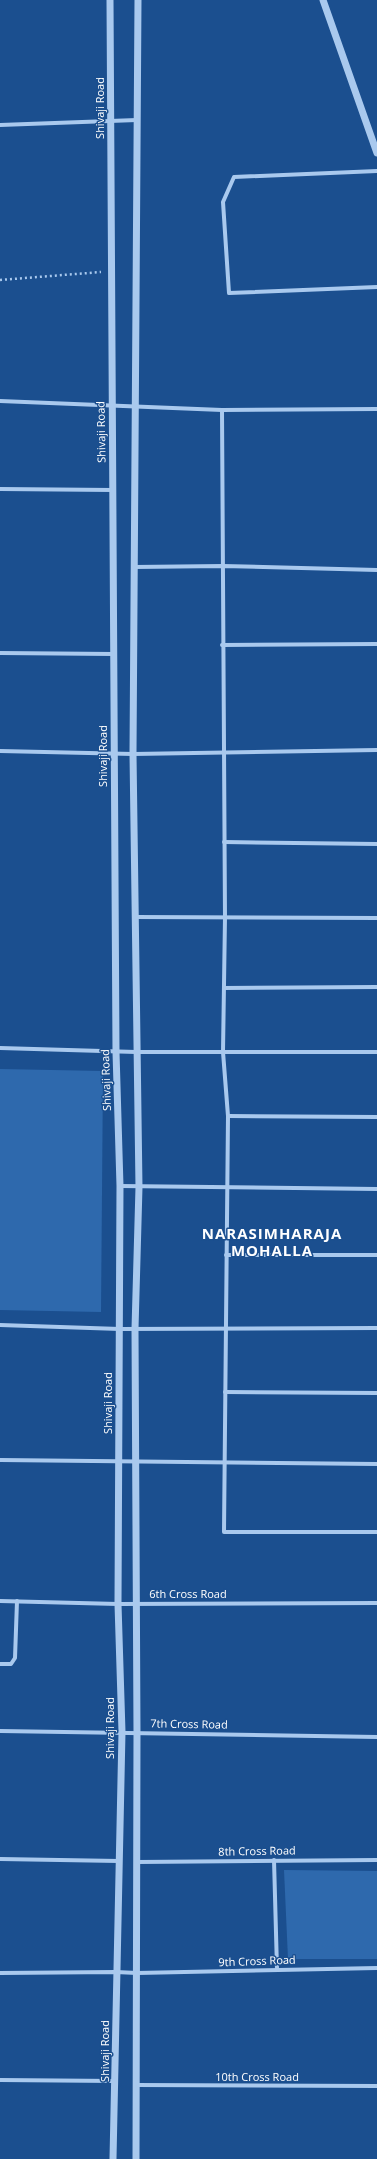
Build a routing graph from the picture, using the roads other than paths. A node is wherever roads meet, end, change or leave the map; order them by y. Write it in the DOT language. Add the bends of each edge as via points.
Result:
graph roads {
  1 [pos="110,0"];
  2 [pos="138,0"];
  3 [pos="323,0"];
  4 [pos="138,120"];
  5 [pos="111,122"];
  6 [pos="0,126"];
  7 [pos="376,147"];
  8 [pos="377,171"];
  9 [pos="377,287"];
  10 [pos="0,401"];
  11 [pos="111,404"];
  12 [pos="136,405"];
  13 [pos="377,409"];
  14 [pos="222,410"];
  15 [pos="0,489"];
  16 [pos="113,490"];
  17 [pos="223,566"];
  18 [pos="134,567"];
  19 [pos="377,570"];
  20 [pos="377,644"];
  21 [pos="222,645"];
  22 [pos="0,653"];
  23 [pos="114,654"];
  24 [pos="377,750"];
  25 [pos="0,751"];
  26 [pos="114,754"];
  27 [pos="133,754"];
  28 [pos="223,754"];
  29 [pos="224,842"];
  30 [pos="377,844"];
  31 [pos="135,917"];
  32 [pos="225,917"];
  33 [pos="377,918"];
  34 [pos="224,988"];
  35 [pos="377,988"];
  36 [pos="0,1048"];
  37 [pos="116,1052"];
  38 [pos="136,1052"];
  39 [pos="223,1052"];
  40 [pos="377,1052"];
  41 [pos="228,1116"];
  42 [pos="377,1117"];
  43 [pos="120,1186"];
  44 [pos="139,1187"];
  45 [pos="227,1188"];
  46 [pos="377,1189"];
  47 [pos="226,1255"];
  48 [pos="377,1255"];
  49 [pos="0,1325"];
  50 [pos="225,1328"];
  51 [pos="377,1328"];
  52 [pos="120,1329"];
  53 [pos="135,1329"];
  54 [pos="225,1392"];
  55 [pos="377,1393"];
  56 [pos="0,1460"];
  57 [pos="119,1462"];
  58 [pos="136,1462"];
  59 [pos="226,1463"];
  60 [pos="377,1464"];
  61 [pos="377,1532"];
  62 [pos="0,1600"];
  63 [pos="17,1601"];
  64 [pos="377,1603"];
  65 [pos="118,1604"];
  66 [pos="136,1604"];
  67 [pos="0,1664"];
  68 [pos="0,1731"];
  69 [pos="122,1732"];
  70 [pos="138,1732"];
  71 [pos="377,1737"];
  72 [pos="0,1859"];
  73 [pos="274,1860"];
  74 [pos="377,1860"];
  75 [pos="119,1861"];
  76 [pos="137,1862"];
  77 [pos="377,1968"];
  78 [pos="278,1969"];
  79 [pos="116,1972"];
  80 [pos="0,1973"];
  81 [pos="137,1974"];
  82 [pos="0,2080"];
  83 [pos="116,2081"];
  84 [pos="136,2085"];
  85 [pos="377,2086"];
  86 [pos="113,2159"];
  87 [pos="136,2159"];
  1 -- 5 [label="street, Shivaji Road"];
  2 -- 4 [label="street"];
  3 -- 7 [label="street"];
  4 -- 5 [label="street"];
  4 -- 12 [label="street"];
  5 -- 6 [label="street"];
  5 -- 11 [label="street, Shivaji Road"];
  8 -- 9 [label="street" via="234,177 223,202 229,293"];
  10 -- 11 [label="street"];
  11 -- 12 [label="street"];
  11 -- 16 [label="street, Shivaji Road"];
  12 -- 14 [label="street"];
  12 -- 18 [label="street"];
  13 -- 14 [label="street"];
  14 -- 17 [label="street"];
  15 -- 16 [label="street"];
  16 -- 23 [label="street, Shivaji Road"];
  17 -- 18 [label="street"];
  17 -- 19 [label="street"];
  17 -- 21 [label="street"];
  18 -- 27 [label="street"];
  20 -- 21 [label="street"];
  21 -- 28 [label="street"];
  22 -- 23 [label="street"];
  23 -- 26 [label="street, Shivaji Road"];
  24 -- 28 [label="street"];
  25 -- 26 [label="street"];
  26 -- 27 [label="street"];
  26 -- 37 [label="street, Shivaji Road"];
  27 -- 28 [label="street"];
  27 -- 31 [label="street"];
  28 -- 29 [label="street"];
  29 -- 30 [label="street"];
  29 -- 32 [label="street"];
  31 -- 32 [label="street"];
  31 -- 38 [label="street"];
  32 -- 33 [label="street"];
  32 -- 34 [label="street"];
  34 -- 35 [label="street"];
  34 -- 39 [label="street"];
  36 -- 37 [label="street"];
  37 -- 38 [label="street"];
  37 -- 43 [label="street, Shivaji Road"];
  38 -- 39 [label="street"];
  38 -- 44 [label="street"];
  39 -- 40 [label="street"];
  39 -- 41 [label="street"];
  41 -- 42 [label="street"];
  41 -- 45 [label="street"];
  43 -- 44 [label="street"];
  43 -- 52 [label="street, Shivaji Road"];
  44 -- 45 [label="street"];
  44 -- 53 [label="street"];
  45 -- 46 [label="street"];
  45 -- 47 [label="street"];
  47 -- 48 [label="street"];
  47 -- 50 [label="street"];
  49 -- 52 [label="street"];
  50 -- 51 [label="street"];
  50 -- 53 [label="street"];
  50 -- 54 [label="street"];
  52 -- 53 [label="street"];
  52 -- 57 [label="street, Shivaji Road"];
  53 -- 58 [label="street"];
  54 -- 55 [label="street"];
  54 -- 59 [label="street"];
  56 -- 57 [label="street"];
  57 -- 58 [label="street"];
  57 -- 65 [label="street, Shivaji Road"];
  58 -- 59 [label="street"];
  58 -- 66 [label="street"];
  59 -- 60 [label="street"];
  59 -- 61 [label="street" via="224,1532"];
  62 -- 63 [label="street, 6th Cross Road"];
  63 -- 65 [label="street, 6th Cross Road"];
  63 -- 67 [label="street" via="15,1658 11,1664"];
  64 -- 66 [label="street, 6th Cross Road"];
  65 -- 66 [label="street, 6th Cross Road"];
  65 -- 69 [label="street, Shivaji Road"];
  66 -- 70 [label="street"];
  68 -- 69 [label="street, 7th Cross Road"];
  69 -- 70 [label="street, 7th Cross Road"];
  69 -- 75 [label="street, Shivaji Road"];
  70 -- 71 [label="street, 7th Cross Road"];
  70 -- 76 [label="street"];
  72 -- 75 [label="street"];
  73 -- 74 [label="street, 8th Cross Road"];
  73 -- 76 [label="street, 8th Cross Road"];
  73 -- 78 [label="street"];
  75 -- 79 [label="street, Shivaji Road"];
  76 -- 81 [label="street"];
  77 -- 78 [label="street, 9th Cross Road"];
  78 -- 81 [label="street, 9th Cross Road"];
  79 -- 80 [label="street"];
  79 -- 81 [label="street, 9th Cross Road"];
  79 -- 83 [label="street, Shivaji Road"];
  81 -- 84 [label="street"];
  82 -- 83 [label="street"];
  83 -- 86 [label="street, Shivaji Road"];
  84 -- 85 [label="street, 10th Cross Road"];
  84 -- 87 [label="street"];
}
